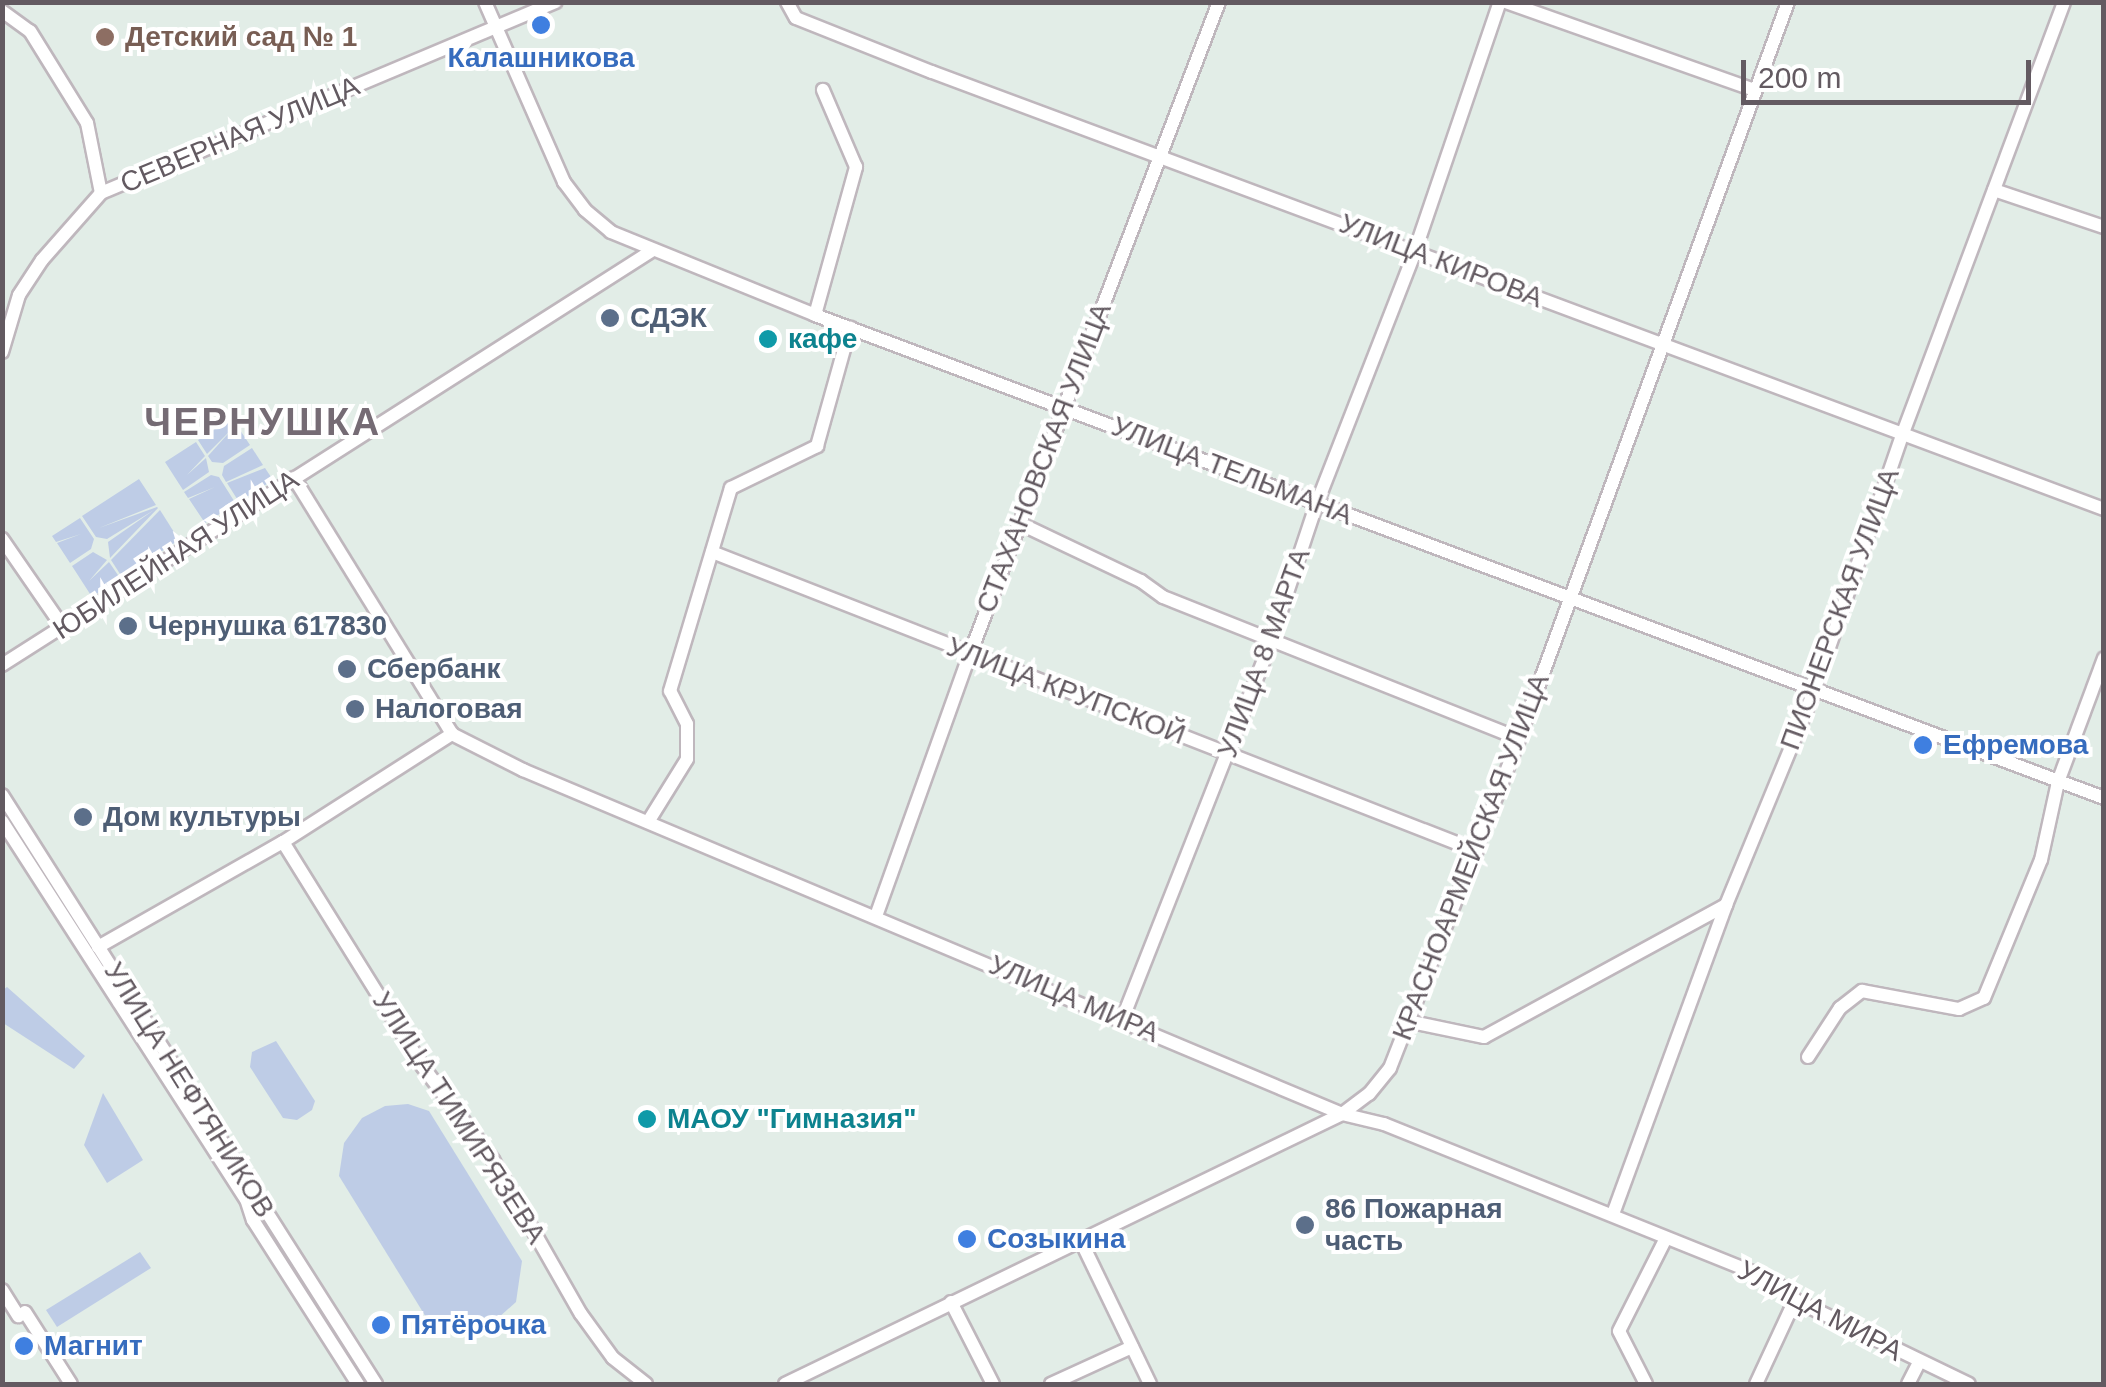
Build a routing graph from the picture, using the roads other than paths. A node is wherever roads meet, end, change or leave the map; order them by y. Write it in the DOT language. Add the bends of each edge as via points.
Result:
graph roads {
  1 [pos="485,2"];
  2 [pos="556,2"];
  3 [pos="787,2"];
  4 [pos="1219,2"];
  5 [pos="1503,2"];
  6 [pos="1788,2"];
  7 [pos="2064,2"];
  8 [pos="2,10"];
  9 [pos="496,27"];
  10 [pos="823,90"];
  11 [pos="1755,90"];
  12 [pos="1160,156"];
  13 [pos="1994,190"];
  14 [pos="101,193"];
  15 [pos="2104,227"];
  16 [pos="653,250"];
  17 [pos="1415,251"];
  18 [pos="815,315"];
  19 [pos="850,328"];
  20 [pos="1660,344"];
  21 [pos="2,352"];
  22 [pos="1063,408"];
  23 [pos="1903,433"];
  24 [pos="294,478"];
  25 [pos="1317,503"];
  26 [pos="2104,509"];
  27 [pos="1021,524"];
  28 [pos="4,546"];
  29 [pos="712,552"];
  30 [pos="1568,598"];
  31 [pos="62,626"];
  32 [pos="1271,642"];
  33 [pos="970,654"];
  34 [pos="2104,658"];
  35 [pos="2,665"];
  36 [pos="1814,691"];
  37 [pos="452,734"];
  38 [pos="1520,739"];
  39 [pos="1228,754"];
  40 [pos="2058,782"];
  41 [pos="2,795"];
  42 [pos="2104,798"];
  43 [pos="2,822"];
  44 [pos="648,822"];
  45 [pos="282,842"];
  46 [pos="1477,851"];
  47 [pos="1726,905"];
  48 [pos="876,916"];
  49 [pos="98,947"];
  50 [pos="1122,1020"];
  51 [pos="1408,1020"];
  52 [pos="1808,1057"];
  53 [pos="1342,1114"];
  54 [pos="1613,1214"];
  55 [pos="1666,1238"];
  56 [pos="1080,1239"];
  57 [pos="2,1290"];
  58 [pos="1795,1300"];
  59 [pos="950,1302"];
  60 [pos="1132,1347"];
  61 [pos="1918,1362"];
  62 [pos="811,1379"];
  63 [pos="71,1384"];
  64 [pos="358,1384"];
  65 [pos="376,1384"];
  66 [pos="646,1384"];
  67 [pos="785,1384"];
  68 [pos="993,1384"];
  69 [pos="1051,1384"];
  70 [pos="1150,1384"];
  71 [pos="1646,1384"];
  72 [pos="1756,1384"];
  73 [pos="1908,1384"];
  74 [pos="1968,1384"];
  1 -- 9 [label="street, УЛИЦА ТЕЛЬМАНА"];
  2 -- 9 [label="street, СЕВЕРНАЯ УЛИЦА"];
  3 -- 12 [label="street, УЛИЦА КИРОВА" via="796,18"];
  4 -- 12 [label="street, СТАХАНОВСКАЯ УЛИЦА"];
  5 -- 11 [label="street"];
  5 -- 17 [label="street, УЛИЦА 8 МАРТА"];
  6 -- 11 [label="street, КРАСНОАРМЕЙСКАЯ УЛИЦА"];
  7 -- 13 [label="street, ПИОНЕРСКАЯ УЛИЦА"];
  8 -- 14 [label="street" via="30,31 87,123"];
  9 -- 14 [label="street, СЕВЕРНАЯ УЛИЦА"];
  9 -- 16 [label="street, УЛИЦА ТЕЛЬМАНА" via="564,182 612,232"];
  10 -- 18 [label="street" via="856,167"];
  11 -- 20 [label="street, КРАСНОАРМЕЙСКАЯ УЛИЦА"];
  12 -- 17 [label="street, УЛИЦА КИРОВА"];
  12 -- 22 [label="street, СТАХАНОВСКАЯ УЛИЦА"];
  13 -- 15 [label="street"];
  13 -- 23 [label="street, ПИОНЕРСКАЯ УЛИЦА"];
  14 -- 21 [label="street, СЕВЕРНАЯ УЛИЦА" via="23,288"];
  16 -- 18 [label="street, УЛИЦА ТЕЛЬМАНА"];
  16 -- 24 [label="street, ЮБИЛЕЙНАЯ УЛИЦА"];
  17 -- 20 [label="street, УЛИЦА КИРОВА"];
  17 -- 25 [label="street, УЛИЦА 8 МАРТА"];
  18 -- 19 [label="street, УЛИЦА ТЕЛЬМАНА"];
  19 -- 22 [label="street, УЛИЦА ТЕЛЬМАНА"];
  19 -- 29 [label="street" via="816,446 731,488"];
  20 -- 23 [label="street, УЛИЦА КИРОВА"];
  20 -- 30 [label="street, КРАСНОАРМЕЙСКАЯ УЛИЦА"];
  22 -- 25 [label="street, УЛИЦА ТЕЛЬМАНА"];
  22 -- 27 [label="street, СТАХАНОВСКАЯ УЛИЦА"];
  23 -- 26 [label="street, УЛИЦА КИРОВА"];
  23 -- 36 [label="street, ПИОНЕРСКАЯ УЛИЦА"];
  24 -- 31 [label="street, ЮБИЛЕЙНАЯ УЛИЦА"];
  24 -- 37 [label="street"];
  25 -- 30 [label="street, УЛИЦА ТЕЛЬМАНА"];
  25 -- 32 [label="street, УЛИЦА 8 МАРТА"];
  27 -- 32 [label="street" via="1162,597"];
  27 -- 33 [label="street, СТАХАНОВСКАЯ УЛИЦА"];
  28 -- 31 [label="street"];
  29 -- 33 [label="street, УЛИЦА КРУПСКОЙ"];
  29 -- 44 [label="street" via="670,692 687,724 687,759"];
  30 -- 36 [label="street, УЛИЦА ТЕЛЬМАНА"];
  30 -- 38 [label="street, КРАСНОАРМЕЙСКАЯ УЛИЦА"];
  31 -- 35 [label="street, ЮБИЛЕЙНАЯ УЛИЦА"];
  32 -- 38 [label="street"];
  32 -- 39 [label="street, УЛИЦА 8 МАРТА"];
  33 -- 39 [label="street, УЛИЦА КРУПСКОЙ"];
  33 -- 48 [label="street, СТАХАНОВСКАЯ УЛИЦА"];
  34 -- 40 [label="street"];
  36 -- 40 [label="street, УЛИЦА ТЕЛЬМАНА"];
  36 -- 47 [label="street, ПИОНЕРСКАЯ УЛИЦА"];
  37 -- 44 [label="street, УЛИЦА МИРА"];
  37 -- 45 [label="street"];
  38 -- 46 [label="street, КРАСНОАРМЕЙСКАЯ УЛИЦА"];
  39 -- 46 [label="street, УЛИЦА КРУПСКОЙ"];
  39 -- 50 [label="street, УЛИЦА 8 МАРТА"];
  40 -- 42 [label="street, УЛИЦА ТЕЛЬМАНА"];
  40 -- 52 [label="street" via="2041,860 1984,998 1959,1009 1862,990 1840,1008"];
  41 -- 49 [label="street, УЛИЦА НЕФТЯНИКОВ"];
  43 -- 64 [label="street"];
  44 -- 48 [label="street, УЛИЦА МИРА"];
  45 -- 49 [label="street"];
  45 -- 66 [label="street, УЛИЦА ТИМИРЯЗЕВА" via="423,1066 493,1160 581,1314 613,1358"];
  46 -- 51 [label="street, КРАСНОАРМЕЙСКАЯ УЛИЦА"];
  47 -- 51 [label="street" via="1484,1037"];
  47 -- 54 [label="street, ПИОНЕРСКАЯ УЛИЦА"];
  48 -- 50 [label="street, УЛИЦА МИРА"];
  49 -- 65 [label="street, УЛИЦА НЕФТЯНИКОВ"];
  50 -- 53 [label="street, УЛИЦА МИРА"];
  51 -- 53 [label="street, КРАСНОАРМЕЙСКАЯ УЛИЦА" via="1390,1068"];
  53 -- 54 [label="street, УЛИЦА МИРА" via="1384,1124"];
  53 -- 56 [label="street, КРАСНОАРМЕЙСКАЯ УЛИЦА"];
  54 -- 55 [label="street, УЛИЦА МИРА"];
  55 -- 58 [label="street, УЛИЦА МИРА" via="1773,1280"];
  55 -- 71 [label="street" via="1618,1330"];
  56 -- 59 [label="street, КРАСНОАРМЕЙСКАЯ УЛИЦА"];
  56 -- 60 [label="street"];
  57 -- 63 [label="street"];
  58 -- 61 [label="street, УЛИЦА МИРА"];
  58 -- 72 [label="street"];
  59 -- 62 [label="street, КРАСНОАРМЕЙСКАЯ УЛИЦА"];
  59 -- 68 [label="street"];
  60 -- 69 [label="street"];
  60 -- 70 [label="street"];
  61 -- 73 [label="street"];
  61 -- 74 [label="street, УЛИЦА МИРА"];
  62 -- 67 [label="street, КРАСНОАРМЕЙСКАЯ УЛИЦА"];
}
